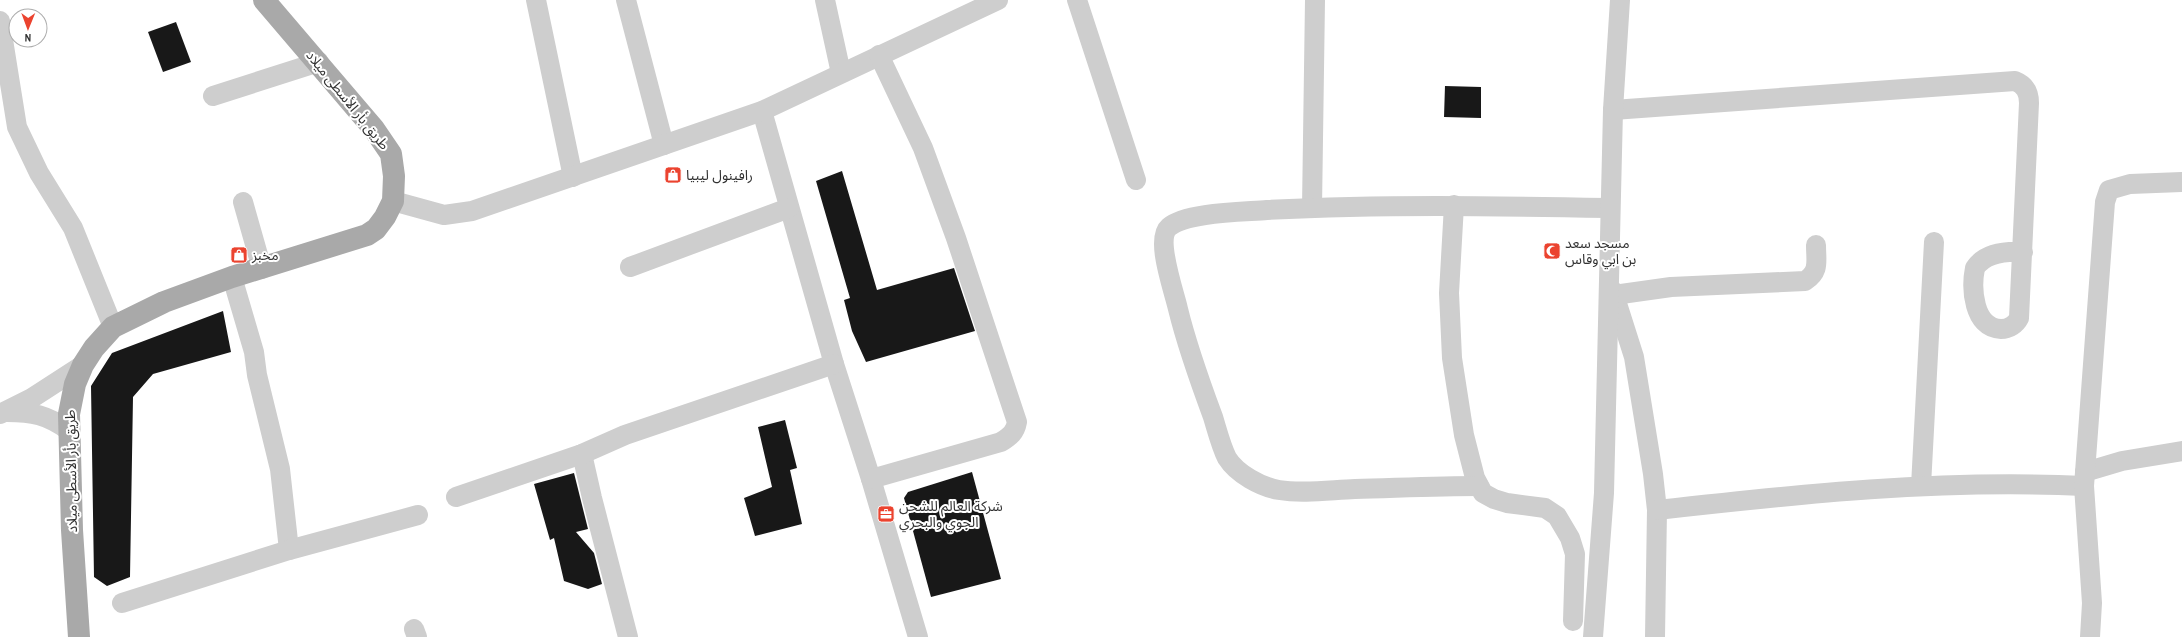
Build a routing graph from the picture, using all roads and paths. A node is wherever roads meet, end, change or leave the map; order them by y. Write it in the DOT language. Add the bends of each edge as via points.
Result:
graph roads {
  1 [pos="264,0"];
  2 [pos="536,0"];
  3 [pos="626,0"];
  4 [pos="825,0"];
  5 [pos="998,0"];
  6 [pos="1077,0"];
  7 [pos="1315,0"];
  8 [pos="1620,0"];
  9 [pos="0,21"];
  10 [pos="879,55"];
  11 [pos="319,62"];
  12 [pos="841,73"];
  13 [pos="213,96"];
  14 [pos="1613,110"];
  15 [pos="762,111"];
  16 [pos="664,145"];
  17 [pos="573,177"];
  18 [pos="1136,180"];
  19 [pos="2182,182"];
  20 [pos="392,201"];
  21 [pos="244,202"];
  22 [pos="1454,205"];
  23 [pos="789,208"];
  24 [pos="1312,208"];
  25 [pos="1610,208"];
  26 [pos="1934,242"];
  27 [pos="1816,245"];
  28 [pos="2023,252"];
  29 [pos="630,267"];
  30 [pos="262,269"];
  31 [pos="1608,273"];
  32 [pos="232,277"];
  33 [pos="1614,295"];
  34 [pos="113,328"];
  35 [pos="834,364"];
  36 [pos="83,365"];
  37 [pos="3,413"];
  38 [pos="68,430"];
  39 [pos="2182,451"];
  40 [pos="582,454"];
  41 [pos="871,479"];
  42 [pos="2085,479"];
  43 [pos="1479,486"];
  44 [pos="1921,486"];
  45 [pos="456,498"];
  46 [pos="1657,510"];
  47 [pos="418,515"];
  48 [pos="289,550"];
  49 [pos="122,603"];
  50 [pos="1573,621"];
  51 [pos="79,637"];
  52 [pos="628,637"];
  53 [pos="918,637"];
  54 [pos="1593,637"];
  55 [pos="1655,637"];
  56 [pos="2090,637"];
  1 -- 11 [label="main road, طريق بأر الأسطى ميلاد"];
  2 -- 17 [label="street"];
  3 -- 16 [label="street"];
  4 -- 12 [label="street"];
  5 -- 10 [label="street"];
  6 -- 18 [label="street"];
  7 -- 24 [label="street"];
  8 -- 14 [label="street"];
  9 -- 34 [label="street" via="17,127 39,173 73,228"];
  10 -- 12 [label="street"];
  10 -- 41 [label="street" via="923,148 956,238 1017,422 1016,430 1011,436 1000,442"];
  11 -- 13 [label="street"];
  11 -- 20 [label="main road, طريق بأر الأسطى ميلاد" via="374,129 391,154 394,176"];
  12 -- 15 [label="street"];
  14 -- 25 [label="street"];
  14 -- 28 [label="street" via="2015,81 2025,88 2029,95"];
  15 -- 16 [label="street"];
  15 -- 23 [label="street"];
  16 -- 17 [label="street"];
  17 -- 20 [label="street" via="472,212 459,214 444,215"];
  19 -- 42 [label="street" via="2130,184 2109,190 2105,202"];
  20 -- 30 [label="main road, طريق بأر الأسطى ميلاد" via="376,229 367,235"];
  21 -- 30 [label="street"];
  22 -- 24 [label="street"];
  22 -- 25 [label="street"];
  22 -- 43 [label="street" via="1449,293 1452,358 1464,435"];
  23 -- 29 [label="street"];
  23 -- 35 [label="street"];
  24 -- 43 [label="street" via="1220,213 1184,220 1170,226 1164,233 1165,257 1180,318 1227,458 1237,469 1257,482 1279,490"];
  25 -- 31 [label="street"];
  26 -- 44 [label="street"];
  27 -- 33 [label="street" via="1816,268 1813,276 1805,281 1671,287"];
  30 -- 32 [label="main road, طريق بأر الأسطى ميلاد"];
  31 -- 33 [label="street"];
  31 -- 54 [label="street" via="1604,493"];
  32 -- 34 [label="main road, طريق بأر الأسطى ميلاد" via="164,302"];
  32 -- 48 [label="street" via="254,352 257,375 280,469"];
  33 -- 46 [label="street" via="1626,327 1638,378"];
  34 -- 36 [label="main road, طريق بأر الأسطى ميلاد"];
  35 -- 40 [label="street" via="625,434"];
  35 -- 41 [label="street"];
  36 -- 37 [label="street" via="32,398"];
  36 -- 38 [label="main road, طريق بأر الأسطى ميلاد" via="70,399"];
  37 -- 38 [label="street" via="29,412 42,415"];
  38 -- 51 [label="main road, طريق بأر الأسطى ميلاد"];
  39 -- 42 [label="street" via="2122,462"];
  40 -- 45 [label="street"];
  40 -- 52 [label="street"];
  41 -- 53 [label="street"];
  42 -- 44 [label="street" via="2038,484"];
  42 -- 56 [label="street" via="2092,603"];
  43 -- 50 [label="street" via="1483,493 1494,499 1545,508 1557,516 1570,538 1575,554"];
  44 -- 46 [label="street" via="1760,498"];
  46 -- 55 [label="street"];
  47 -- 48 [label="street"];
  48 -- 49 [label="street"];
}
